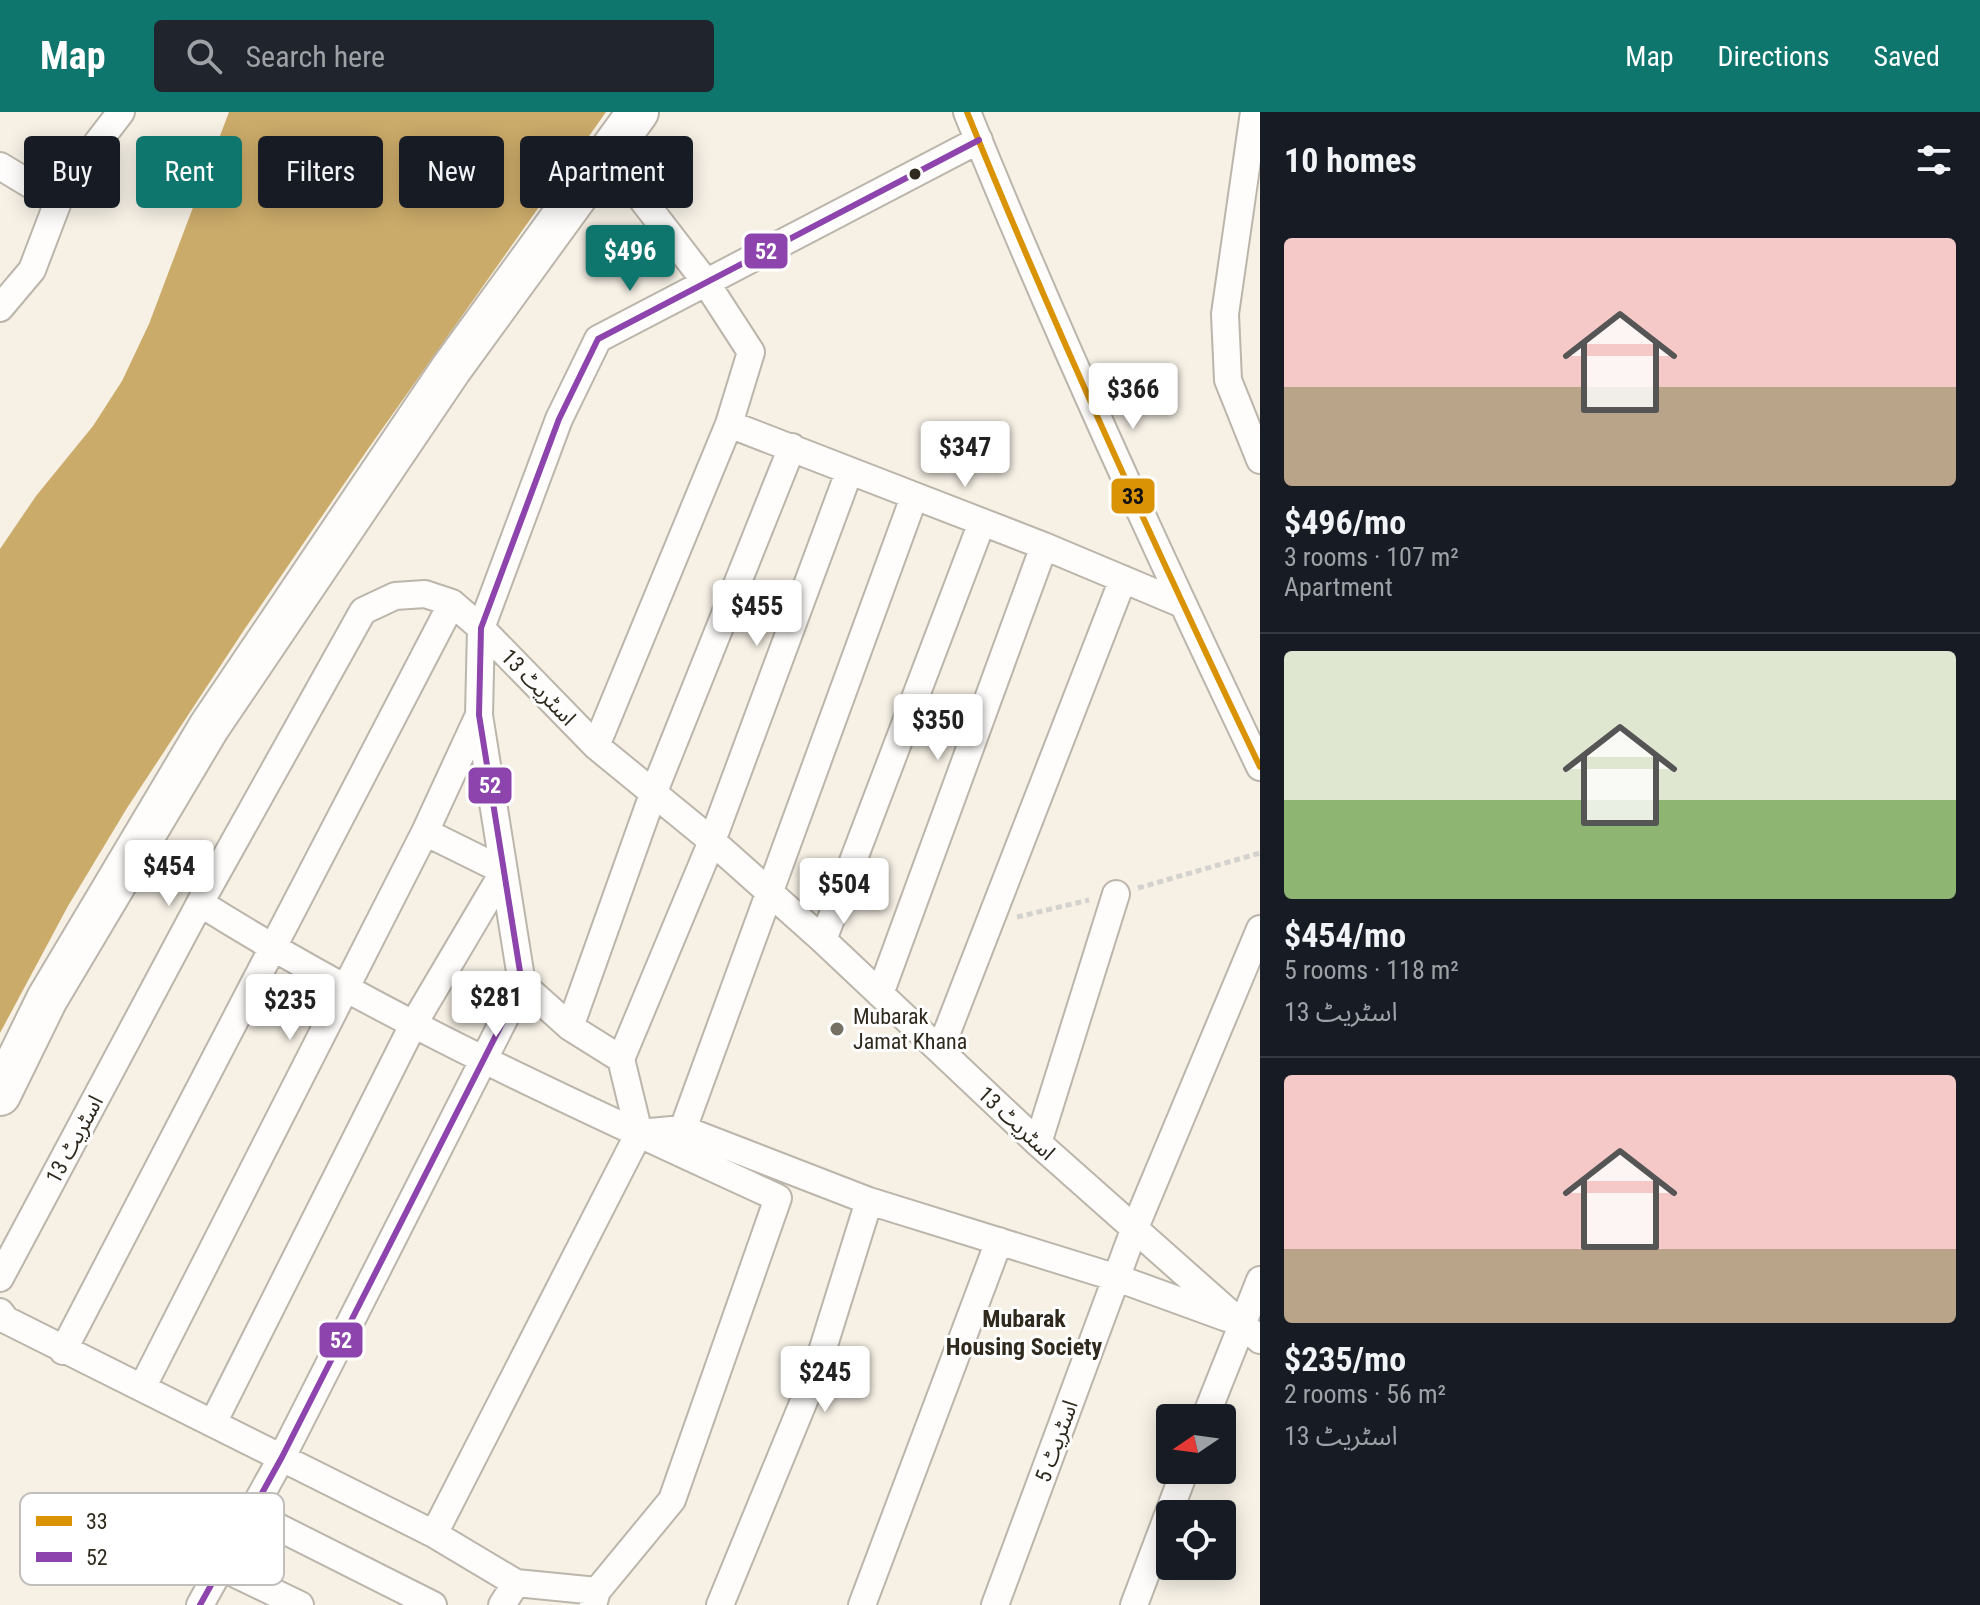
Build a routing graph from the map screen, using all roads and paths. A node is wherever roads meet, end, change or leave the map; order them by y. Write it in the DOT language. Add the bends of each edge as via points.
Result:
graph roads {
  1 [pos="121,112"];
  2 [pos="638,112"];
  3 [pos="967,112"];
  4 [pos="1254,112"];
  5 [pos="103,136"];
  6 [pos="621,136"];
  7 [pos="979,140"];
  8 [pos="0,166"];
  9 [pos="24,180"];
  10 [pos="55,208"];
  11 [pos="569,208"];
  12 [pos="649,208"];
  13 [pos="1260,227"];
  14 [pos="1236,239"];
  15 [pos="705,281"];
  16 [pos="0,308"];
  17 [pos="729,424"];
  18 [pos="792,447"];
  19 [pos="1260,460"];
  20 [pos="849,472"];
  21 [pos="914,497"];
  22 [pos="982,522"];
  23 [pos="1044,546"];
  24 [pos="1123,579"];
  25 [pos="452,603"];
  26 [pos="1182,604"];
  27 [pos="481,628"];
  28 [pos="479,715"];
  29 [pos="596,746"];
  30 [pos="1260,767"];
  31 [pos="653,794"];
  32 [pos="425,832"];
  33 [pos="712,841"];
  34 [pos="504,871"];
  35 [pos="768,892"];
  36 [pos="1116,894"];
  37 [pos="200,903"];
  38 [pos="1260,929"];
  39 [pos="823,940"];
  40 [pos="273,949"];
  41 [pos="522,984"];
  42 [pos="345,989"];
  43 [pos="880,994"];
  44 [pos="413,1025"];
  45 [pos="570,1027"];
  46 [pos="940,1050"];
  47 [pos="621,1059"];
  48 [pos="482,1060"];
  49 [pos="0,1095"];
  50 [pos="683,1129"];
  51 [pos="639,1133"];
  52 [pos="1038,1143"];
  53 [pos="869,1201"];
  54 [pos="1134,1230"];
  55 [pos="999,1241"];
  56 [pos="0,1278"];
  57 [pos="1117,1278"];
  58 [pos="1260,1280"];
  59 [pos="0,1312"];
  60 [pos="1251,1332"];
  61 [pos="63,1351"];
  62 [pos="142,1388"];
  63 [pos="1212,1404"];
  64 [pos="213,1423"];
  65 [pos="282,1457"];
  66 [pos="1180,1484"];
  67 [pos="261,1493"];
  68 [pos="284,1530"];
  69 [pos="434,1534"];
  70 [pos="211,1585"];
  71 [pos="258,1585"];
  72 [pos="509,1594"];
  73 [pos="595,1598"];
  74 [pos="200,1605"];
  75 [pos="300,1605"];
  76 [pos="433,1605"];
  77 [pos="720,1605"];
  78 [pos="862,1605"];
  79 [pos="995,1605"];
  80 [pos="1134,1605"];
  1 -- 5 [label="street"];
  2 -- 6 [label="main road"];
  3 -- 7 [label="street"];
  4 -- 14 [label="street"];
  7 -- 15 [label="street"];
  7 -- 26 [label="street"];
  8 -- 9 [label="street"];
  10 -- 16 [label="street" via="32,270"];
  11 -- 49 [label="main road" via="451,369 209,727 47,999"];
  12 -- 15 [label="street"];
  13 -- 14 [label="street"];
  14 -- 19 [label="street" via="1225,314 1228,380"];
  15 -- 17 [label="street" via="751,352"];
  15 -- 27 [label="street" via="598,339 559,419"];
  17 -- 18 [label="street"];
  17 -- 29 [label="street"];
  18 -- 20 [label="street"];
  18 -- 31 [label="street"];
  20 -- 21 [label="street"];
  20 -- 33 [label="street"];
  21 -- 22 [label="street"];
  21 -- 35 [label="street"];
  22 -- 23 [label="street"];
  22 -- 39 [label="street"];
  23 -- 24 [label="street"];
  23 -- 43 [label="street"];
  24 -- 26 [label="street"];
  24 -- 46 [label="street"];
  25 -- 27 [label="street, اسٹریٹ 13"];
  25 -- 37 [label="street, اسٹریٹ 13" via="425,594 395,596 363,611"];
  25 -- 40 [label="street"];
  26 -- 30 [label="street"];
  27 -- 28 [label="street"];
  27 -- 29 [label="street, اسٹریٹ 13"];
  28 -- 32 [label="street"];
  28 -- 34 [label="street"];
  29 -- 31 [label="street, اسٹریٹ 13"];
  31 -- 33 [label="street, اسٹریٹ 13"];
  31 -- 45 [label="street"];
  32 -- 34 [label="street"];
  32 -- 42 [label="street"];
  33 -- 35 [label="street, اسٹریٹ 13"];
  33 -- 47 [label="street"];
  34 -- 41 [label="street"];
  34 -- 44 [label="street"];
  35 -- 39 [label="street, اسٹریٹ 13"];
  35 -- 50 [label="street"];
  36 -- 52 [label="street"];
  37 -- 40 [label="street"];
  37 -- 56 [label="street, اسٹریٹ 13"];
  38 -- 54 [label="street, اسٹریٹ 5"];
  39 -- 43 [label="street, اسٹریٹ 13"];
  40 -- 42 [label="street"];
  40 -- 61 [label="street"];
  41 -- 45 [label="street"];
  41 -- 48 [label="street"];
  42 -- 44 [label="street"];
  42 -- 62 [label="street"];
  43 -- 46 [label="street, اسٹریٹ 13"];
  44 -- 48 [label="street"];
  44 -- 64 [label="street"];
  45 -- 47 [label="street"];
  46 -- 52 [label="street, اسٹریٹ 13"];
  47 -- 51 [label="street"];
  48 -- 51 [label="street"];
  48 -- 65 [label="street"];
  50 -- 51 [label="street"];
  50 -- 53 [label="street"];
  51 -- 69 [label="street"];
  51 -- 73 [label="street" via="778,1198 672,1500"];
  52 -- 54 [label="street, اسٹریٹ 13"];
  53 -- 55 [label="street"];
  53 -- 77 [label="street" via="815,1374"];
  54 -- 57 [label="street, اسٹریٹ 5"];
  54 -- 60 [label="street, اسٹریٹ 13"];
  55 -- 57 [label="street"];
  55 -- 78 [label="street"];
  57 -- 60 [label="street"];
  57 -- 79 [label="street, اسٹریٹ 5"];
  58 -- 60 [label="street"];
  59 -- 61 [label="street"];
  60 -- 63 [label="street"];
  61 -- 62 [label="street"];
  62 -- 64 [label="street"];
  64 -- 65 [label="street"];
  65 -- 67 [label="street"];
  65 -- 69 [label="street"];
  66 -- 80 [label="street"];
  68 -- 76 [label="street"];
  69 -- 72 [label="street"];
  70 -- 74 [label="street"];
  71 -- 75 [label="street"];
  72 -- 73 [label="street"];
}
